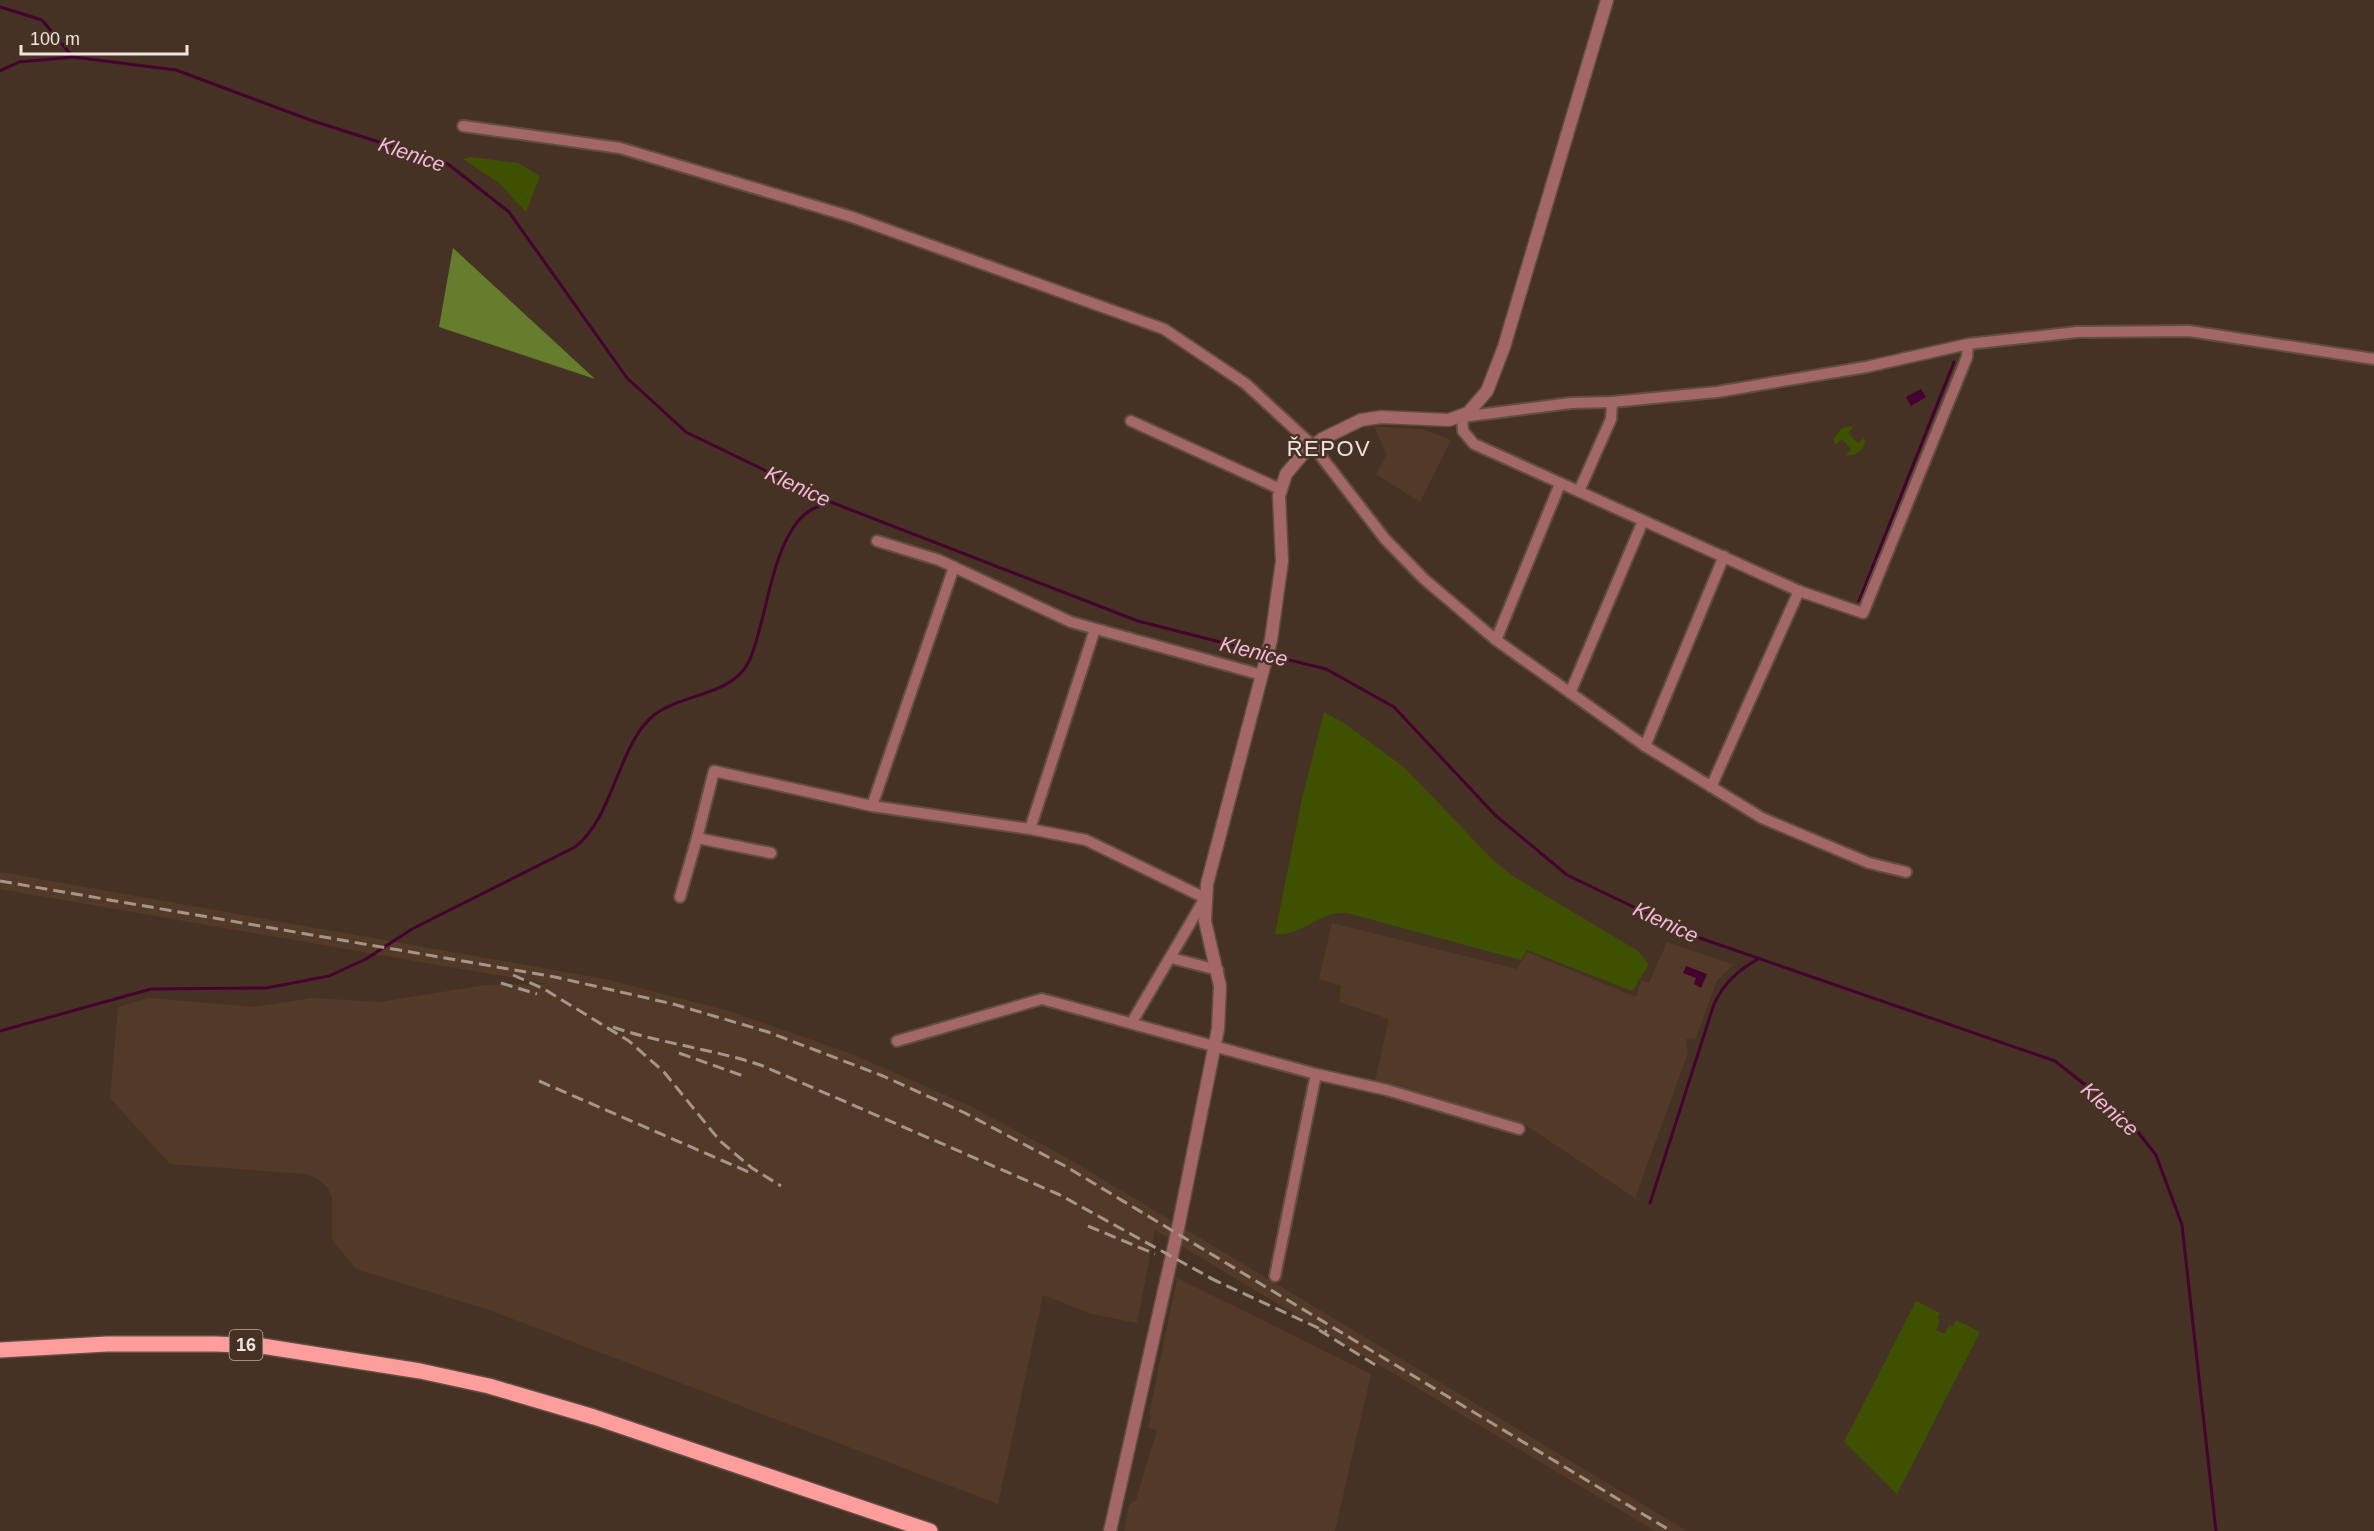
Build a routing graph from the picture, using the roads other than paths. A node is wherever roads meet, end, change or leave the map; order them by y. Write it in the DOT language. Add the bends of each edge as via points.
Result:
graph roads {
  1 [pos="1607,0"];
  2 [pos="463,126"];
  3 [pos="1968,344"];
  4 [pos="2374,359"];
  5 [pos="1612,402"];
  6 [pos="1462,417"];
  7 [pos="1131,422"];
  8 [pos="1313,446"];
  9 [pos="1560,484"];
  10 [pos="1280,489"];
  11 [pos="1579,491"];
  12 [pos="1643,521"];
  13 [pos="877,541"];
  14 [pos="1724,556"];
  15 [pos="954,567"];
  16 [pos="1799,591"];
  17 [pos="1095,629"];
  18 [pos="1496,640"];
  19 [pos="1263,672"];
  20 [pos="1570,693"];
  21 [pos="1645,746"];
  22 [pos="1711,787"];
  23 [pos="872,806"];
  24 [pos="1030,829"];
  25 [pos="697,838"];
  26 [pos="771,853"];
  27 [pos="1905,872"];
  28 [pos="680,897"];
  29 [pos="1205,898"];
  30 [pos="1171,958"];
  31 [pos="1218,970"];
  32 [pos="1132,1022"];
  33 [pos="897,1041"];
  34 [pos="1216,1046"];
  35 [pos="1316,1074"];
  36 [pos="1519,1129"];
  37 [pos="1275,1276"];
  38 [pos="0,1350"];
  39 [pos="930,1531"];
  40 [pos="1110,1531"];
  1 -- 6 [label="street" via="1501,356 1487,391"];
  2 -- 8 [label="street" via="631,151 852,217 1164,330 1246,384"];
  3 -- 4 [label="street" via="2077,332 2189,331"];
  3 -- 5 [label="street" via="1866,367 1718,392"];
  3 -- 16 [label="street" via="1967,357 1863,613"];
  5 -- 6 [label="street" via="1570,403"];
  5 -- 11 [label="street" via="1611,419"];
  6 -- 8 [label="street" via="1442,421 1370,418 1343,427"];
  6 -- 9 [label="street" via="1463,431 1474,444"];
  7 -- 10 [label="street"];
  8 -- 10 [label="street" via="1286,474"];
  8 -- 18 [label="street" via="1385,539 1424,579"];
  9 -- 11 [label="street"];
  9 -- 18 [label="street"];
  10 -- 19 [label="street" via="1282,561"];
  11 -- 12 [label="street"];
  12 -- 14 [label="street"];
  12 -- 20 [label="street"];
  13 -- 15 [label="street"];
  14 -- 16 [label="street"];
  14 -- 21 [label="street"];
  15 -- 17 [label="street" via="1071,622"];
  15 -- 23 [label="street"];
  16 -- 22 [label="street"];
  17 -- 19 [label="street"];
  17 -- 24 [label="street"];
  18 -- 20 [label="street"];
  19 -- 29 [label="street"];
  20 -- 21 [label="street"];
  21 -- 22 [label="street"];
  22 -- 27 [label="street" via="1762,818 1869,863"];
  23 -- 24 [label="street"];
  23 -- 25 [label="street" via="714,771"];
  24 -- 29 [label="street" via="1086,840"];
  25 -- 26 [label="street"];
  25 -- 28 [label="street"];
  29 -- 30 [label="street"];
  29 -- 31 [label="street" via="1205,921"];
  30 -- 31 [label="street"];
  30 -- 32 [label="street"];
  31 -- 34 [label="street"];
  32 -- 33 [label="street" via="1042,999"];
  32 -- 34 [label="street"];
  34 -- 35 [label="street"];
  34 -- 40 [label="street"];
  35 -- 36 [label="street" via="1387,1090"];
  35 -- 37 [label="street"];
  38 -- 39 [label="main road, 16" via="107,1344 216,1344 317,1353 420,1371 489,1386 594,1417"];
}
